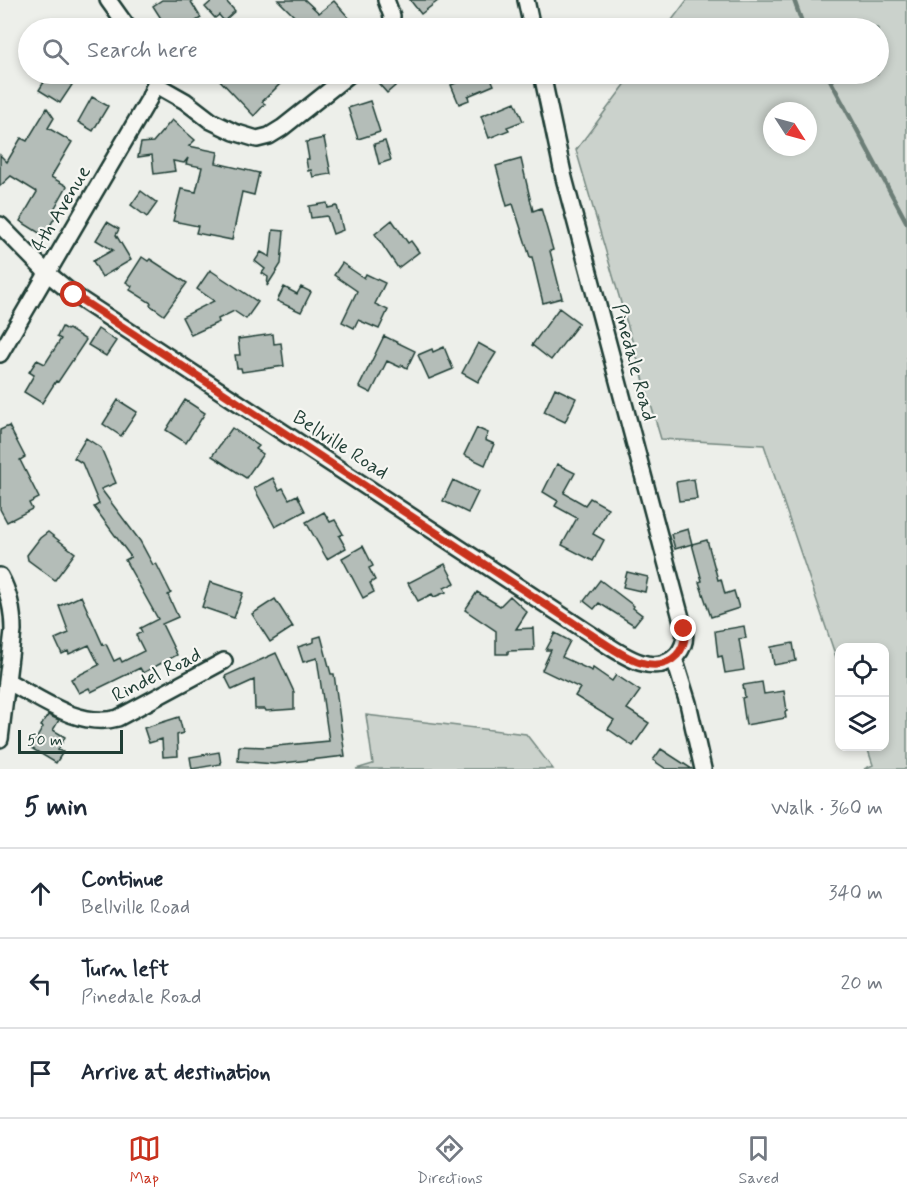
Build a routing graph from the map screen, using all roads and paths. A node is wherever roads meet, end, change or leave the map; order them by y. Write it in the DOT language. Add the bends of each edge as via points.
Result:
graph roads {
  1 [pos="108,0"];
  2 [pos="386,0"];
  3 [pos="526,0"];
  4 [pos="121,18"];
  5 [pos="392,18"];
  6 [pos="530,18"];
  7 [pos="154,84"];
  8 [pos="162,84"];
  9 [pos="337,84"];
  10 [pos="544,84"];
  11 [pos="0,225"];
  12 [pos="46,272"];
  13 [pos="0,354"];
  14 [pos="0,576"];
  15 [pos="674,657"];
  16 [pos="224,662"];
  17 [pos="7,681"];
  18 [pos="0,739"];
  19 [pos="703,769"];
  1 -- 4 [label="street"];
  2 -- 5 [label="street"];
  3 -- 6 [label="street"];
  7 -- 12 [label="street, 4th Avenue" via="149,99"];
  8 -- 9 [label="street" via="211,121 257,140 282,128"];
  10 -- 15 [label="street, Pinedale Road" via="564,178 684,629 684,644"];
  11 -- 12 [label="street, Bellville Road"];
  12 -- 13 [label="street, 4th Avenue"];
  12 -- 15 [label="street, Bellville Road" via="74,295 618,651 647,664 667,663"];
  14 -- 17 [label="street" via="9,594 13,618"];
  15 -- 19 [label="street"];
  16 -- 17 [label="street, Rindel Road" via="128,713 98,722 70,714"];
  17 -- 18 [label="street"];
}
